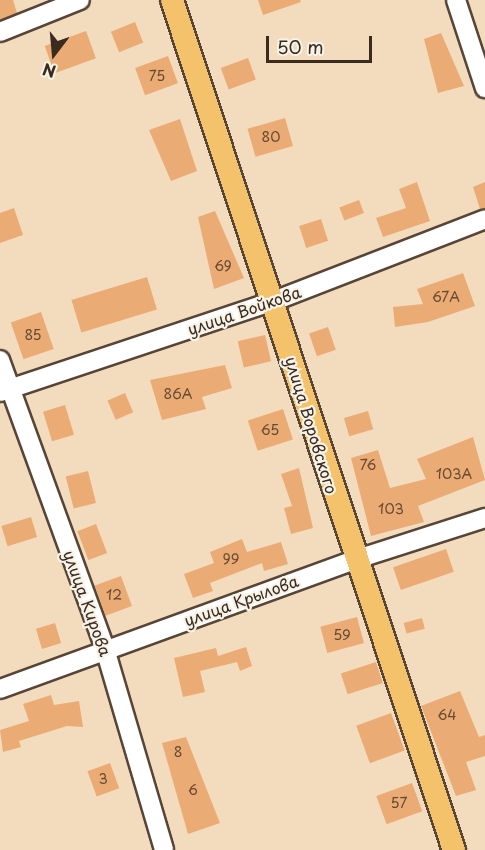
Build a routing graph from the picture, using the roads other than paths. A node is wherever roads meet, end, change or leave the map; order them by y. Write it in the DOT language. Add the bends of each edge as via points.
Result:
graph roads {
  1 [pos="80,0"];
  2 [pos="172,0"];
  3 [pos="456,0"];
  4 [pos="0,32"];
  5 [pos="485,88"];
  6 [pos="485,219"];
  7 [pos="274,301"];
  8 [pos="0,360"];
  9 [pos="4,390"];
  10 [pos="485,518"];
  11 [pos="354,560"];
  12 [pos="105,649"];
  13 [pos="0,689"];
  14 [pos="164,850"];
  15 [pos="454,850"];
  1 -- 4 [label="street"];
  2 -- 7 [label="main road, улица Воровского"];
  3 -- 5 [label="street"];
  6 -- 7 [label="street, улица Войкова"];
  7 -- 9 [label="street, улица Войкова"];
  7 -- 11 [label="main road, улица Воровского"];
  8 -- 9 [label="street, улица Кирова"];
  9 -- 12 [label="street, улица Кирова"];
  10 -- 11 [label="street, улица Крылова"];
  11 -- 12 [label="street, улица Крылова"];
  11 -- 15 [label="main road, улица Воровского"];
  12 -- 13 [label="street, улица Крылова"];
  12 -- 14 [label="street, улица Кирова"];
}
